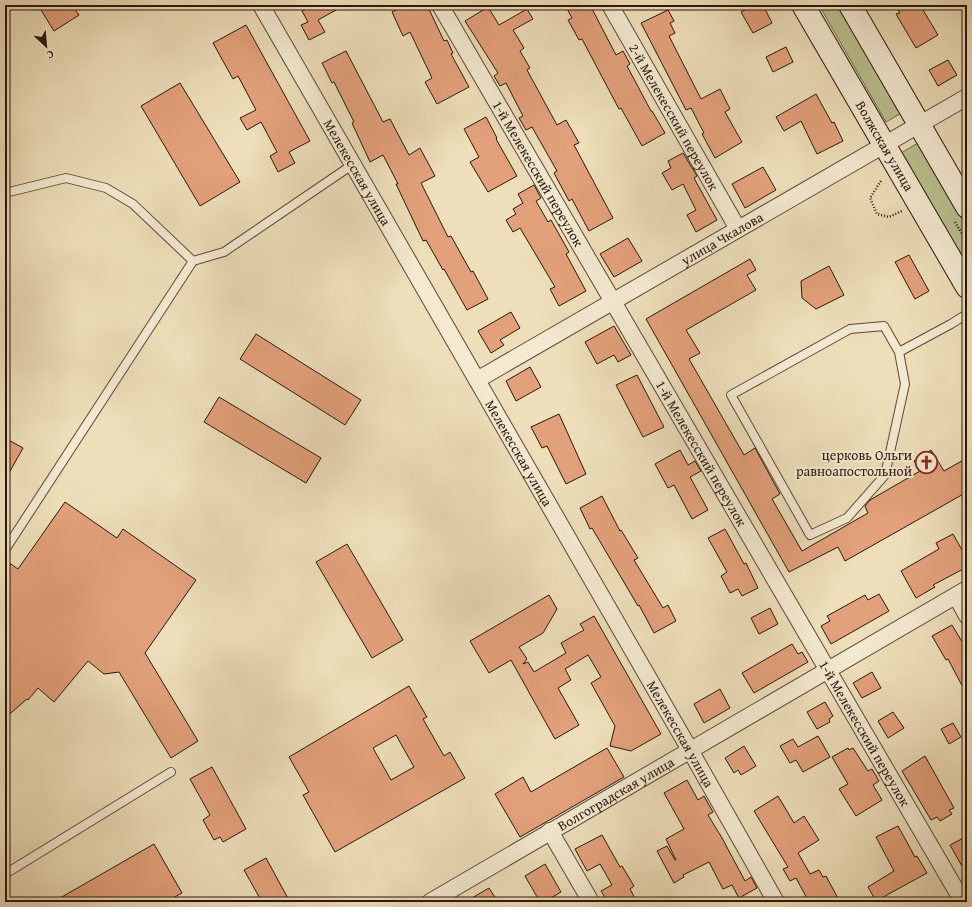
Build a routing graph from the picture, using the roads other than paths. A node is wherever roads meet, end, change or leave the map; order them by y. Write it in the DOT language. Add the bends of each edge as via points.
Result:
graph roads {
  1 [pos="440,5"];
  2 [pos="610,5"];
  3 [pos="803,5"];
  4 [pos="850,5"];
  5 [pos="263,6"];
  6 [pos="967,97"];
  7 [pos="920,125"];
  8 [pos="884,145"];
  9 [pos="352,165"];
  10 [pos="5,192"];
  11 [pos="967,207"];
  12 [pos="738,229"];
  13 [pos="193,262"];
  14 [pos="967,288"];
  15 [pos="613,302"];
  16 [pos="967,314"];
  17 [pos="899,352"];
  18 [pos="477,380"];
  19 [pos="5,550"];
  20 [pos="961,593"];
  21 [pos="967,616"];
  22 [pos="828,670"];
  23 [pos="690,750"];
  24 [pos="171,772"];
  25 [pos="550,831"];
  26 [pos="5,874"];
  27 [pos="430,902"];
  28 [pos="591,902"];
  29 [pos="776,902"];
  30 [pos="962,902"];
  1 -- 15 [label="street, 1-й Мелекесский переулок"];
  2 -- 12 [label="street, 2-й Мелекесский переулок"];
  3 -- 8 [label="main road, Волжская улица"];
  4 -- 7 [label="main road"];
  5 -- 9 [label="street, Мелекесская улица"];
  6 -- 7 [label="street, улица Чкалова"];
  7 -- 8 [label="street, улица Чкалова"];
  7 -- 11 [label="main road"];
  8 -- 12 [label="street, улица Чкалова"];
  8 -- 14 [label="main road, Волжская улица"];
  9 -- 13 [label="lane" via="224,252"];
  9 -- 18 [label="street, Мелекесская улица"];
  10 -- 13 [label="lane" via="66,178 106,188 133,204"];
  12 -- 15 [label="street, улица Чкалова"];
  13 -- 19 [label="lane"];
  15 -- 18 [label="street, улица Чкалова"];
  15 -- 22 [label="street, 1-й Мелекесский переулок"];
  16 -- 17 [label="lane"];
  17 -- 17 [label="lane" via="905,384 885,475 847,518 810,535 731,395 850,329 884,326"];
  18 -- 23 [label="street, Мелекесская улица"];
  20 -- 21 [label="street"];
  20 -- 22 [label="street, Волгоградская улица"];
  22 -- 23 [label="street, Волгоградская улица"];
  22 -- 30 [label="street, 1-й Мелекесский переулок"];
  23 -- 25 [label="street, Волгоградская улица"];
  23 -- 29 [label="street, Мелекесская улица"];
  24 -- 26 [label="lane"];
  25 -- 27 [label="street, Волгоградская улица"];
  25 -- 28 [label="street"];
}
